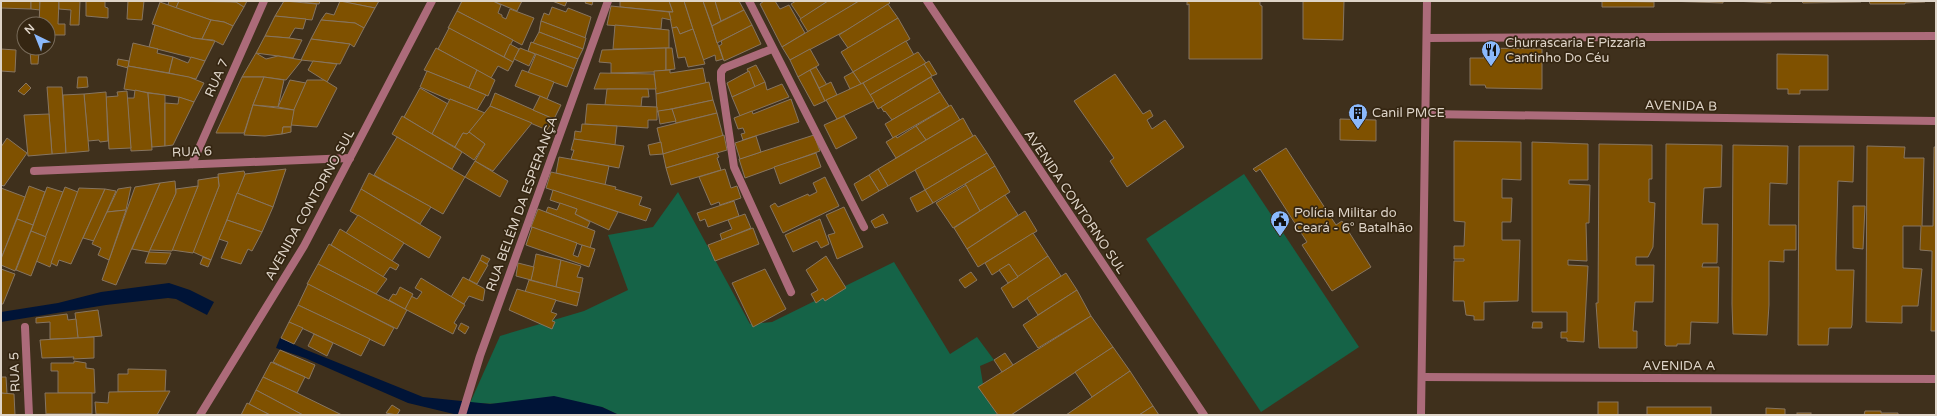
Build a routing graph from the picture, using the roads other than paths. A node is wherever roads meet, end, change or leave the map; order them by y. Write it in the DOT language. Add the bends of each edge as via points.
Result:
graph roads {
  1 [pos="264,1"];
  2 [pos="432,1"];
  3 [pos="608,1"];
  4 [pos="749,1"];
  5 [pos="927,1"];
  6 [pos="1427,1"];
  7 [pos="1936,36"];
  8 [pos="1427,38"];
  9 [pos="772,49"];
  10 [pos="1425,114"];
  11 [pos="1936,121"];
  12 [pos="350,158"];
  13 [pos="192,164"];
  14 [pos="34,170"];
  15 [pos="864,227"];
  16 [pos="791,292"];
  17 [pos="25,328"];
  18 [pos="1422,376"];
  19 [pos="1936,378"];
  20 [pos="29,415"];
  21 [pos="200,415"];
  22 [pos="462,415"];
  23 [pos="1204,415"];
  24 [pos="1421,415"];
  1 -- 13 [label="street, RUA 7"];
  2 -- 12 [label="street, AVENIDA CONTORNO SUL"];
  3 -- 22 [label="street, RUA BELÉM DA ESPERANÇA" via="480,356"];
  4 -- 9 [label="street"];
  5 -- 23 [label="street, AVENIDA CONTORNO SUL"];
  6 -- 8 [label="street"];
  7 -- 8 [label="street"];
  8 -- 10 [label="street"];
  9 -- 15 [label="street"];
  9 -- 16 [label="street" via="724,68 721,80 734,167"];
  10 -- 11 [label="street, AVENIDA B"];
  10 -- 18 [label="street"];
  12 -- 13 [label="street, RUA 6"];
  12 -- 21 [label="street, AVENIDA CONTORNO SUL" via="304,246"];
  13 -- 14 [label="street, RUA 6"];
  17 -- 20 [label="street, RUA 5"];
  18 -- 19 [label="street, AVENIDA A"];
  18 -- 24 [label="street"];
}
